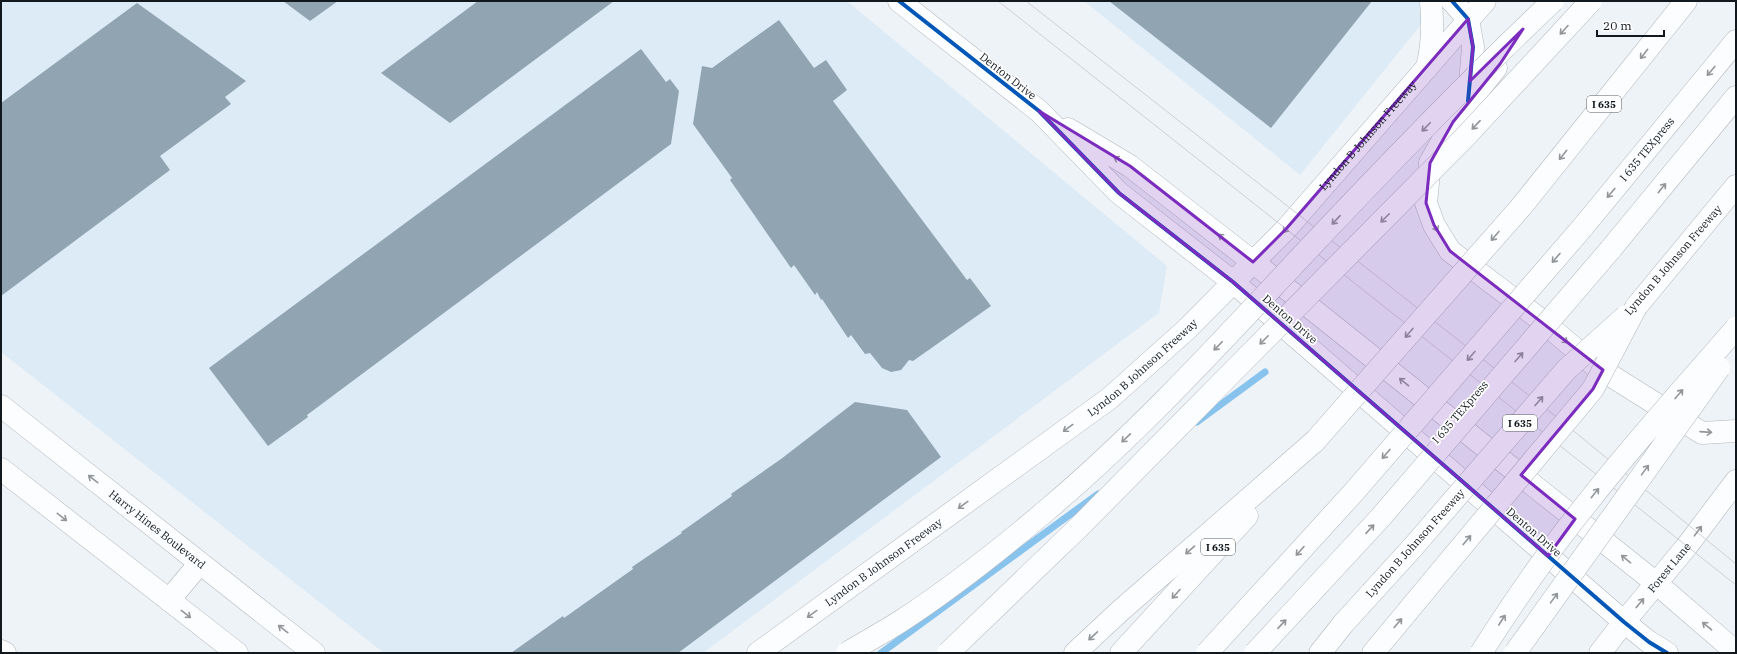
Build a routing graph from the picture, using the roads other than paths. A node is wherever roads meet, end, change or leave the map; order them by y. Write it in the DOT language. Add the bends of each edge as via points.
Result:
graph roads {
  1 [pos="899,1"];
  2 [pos="1431,1"];
  3 [pos="1452,1"];
  4 [pos="1485,1"];
  5 [pos="1542,1"];
  6 [pos="1553,1"];
  7 [pos="1591,1"];
  8 [pos="1686,1"];
  9 [pos="1468,19"];
  10 [pos="1736,41"];
  11 [pos="1427,67"];
  12 [pos="1736,97"];
  13 [pos="1468,101"];
  14 [pos="1039,111"];
  15 [pos="1736,186"];
  16 [pos="1254,262"];
  17 [pos="1234,282"];
  18 [pos="1636,307"];
  19 [pos="1736,328"];
  20 [pos="1736,343"];
  21 [pos="1,406"];
  22 [pos="1736,431"];
  23 [pos="1315,441"];
  24 [pos="1,469"];
  25 [pos="1736,481"];
  26 [pos="200,564"];
  27 [pos="1656,584"];
  28 [pos="169,600"];
  29 [pos="1624,622"];
  30 [pos="1342,624"];
  31 [pos="1,651"];
  32 [pos="1736,652"];
  33 [pos="5,653"];
  34 [pos="237,653"];
  35 [pos="314,653"];
  36 [pos="758,653"];
  37 [pos="847,653"];
  38 [pos="948,653"];
  39 [pos="1075,653"];
  40 [pos="1121,653"];
  41 [pos="1207,653"];
  42 [pos="1255,653"];
  43 [pos="1312,653"];
  44 [pos="1320,653"];
  45 [pos="1373,653"];
  46 [pos="1481,653"];
  47 [pos="1515,653"];
  48 [pos="1600,653"];
  49 [pos="1666,653"];
  1 -- 14 [label="main road, Denton Drive"];
  2 -- 11 [label="main road" via="1432,35"];
  3 -- 9 [label="main road"];
  4 -- 9 [label="main road, Lyndon B Johnson Freeway"];
  5 -- 13 [label="main road" via="1500,64"];
  6 -- 37 [label="main road, one-way, bridge" via="1486,64 1216,348 1095,467 1048,509 947,589 901,621"];
  7 -- 38 [label="main road, one-way, bridge" via="1465,137 1079,527"];
  8 -- 23 [label="main road, I 635, one-way, bridge" via="1521,207"];
  9 -- 11 [label="main road, Lyndon B Johnson Freeway"];
  9 -- 13 [label="main road" via="1473,47"];
  10 -- 41 [label="main road, I 635 TEXpress, one-way, bridge" via="1582,228 1353,493"];
  11 -- 16 [label="main road, Lyndon B Johnson Freeway, one-way" via="1286,229"];
  42 -- 12 [label="main road, I 635 TEXpress, one-way, bridge" via="1381,517 1610,250"];
  13 -- 22 [label="main road, one-way" via="1452,122 1430,163 1426,203 1434,225 1450,251 1594,365 1702,433"];
  16 -- 14 [label="main road, Denton Drive, one-way" via="1130,166"];
  14 -- 17 [label="main road, Denton Drive" via="1119,193"];
  15 -- 18 [label="main road, Lyndon B Johnson Freeway / I 635"];
  16 -- 17 [label="main road, Lyndon B Johnson Freeway"];
  27 -- 16 [label="main road, Denton Drive, one-way"];
  17 -- 29 [label="main road, Denton Drive"];
  17 -- 36 [label="main road, Lyndon B Johnson Freeway, one-way" via="1187,329 1110,398"];
  30 -- 18 [label="main road, Lyndon B Johnson Freeway / I 635, one-way, bridge" via="1413,547 1566,370"];
  45 -- 18 [label="main road, one-way, bridge" via="1594,389"];
  46 -- 19 [label="main road, one-way, bridge" via="1587,502"];
  47 -- 20 [label="main road, one-way, bridge"];
  26 -- 21 [label="main road, Harry Hines Boulevard, one-way"];
  23 -- 39 [label="main road, one-way"];
  23 -- 40 [label="main road, I 635, one-way"];
  24 -- 28 [label="main road, one-way"];
  27 -- 25 [label="main road, Forest Lane, one-way"];
  26 -- 28 [label="main road"];
  35 -- 26 [label="main road, Harry Hines Boulevard, one-way"];
  29 -- 27 [label="main road, Forest Lane, one-way"];
  32 -- 27 [label="main road, Denton Drive, one-way"];
  28 -- 34 [label="main road, one-way"];
  29 -- 48 [label="main road, Forest Lane"];
  29 -- 49 [label="main road, Denton Drive"];
  30 -- 43 [label="main road"];
  30 -- 44 [label="main road, Lyndon B Johnson Freeway / I 635"];
  31 -- 33 [label="main road"];
}
